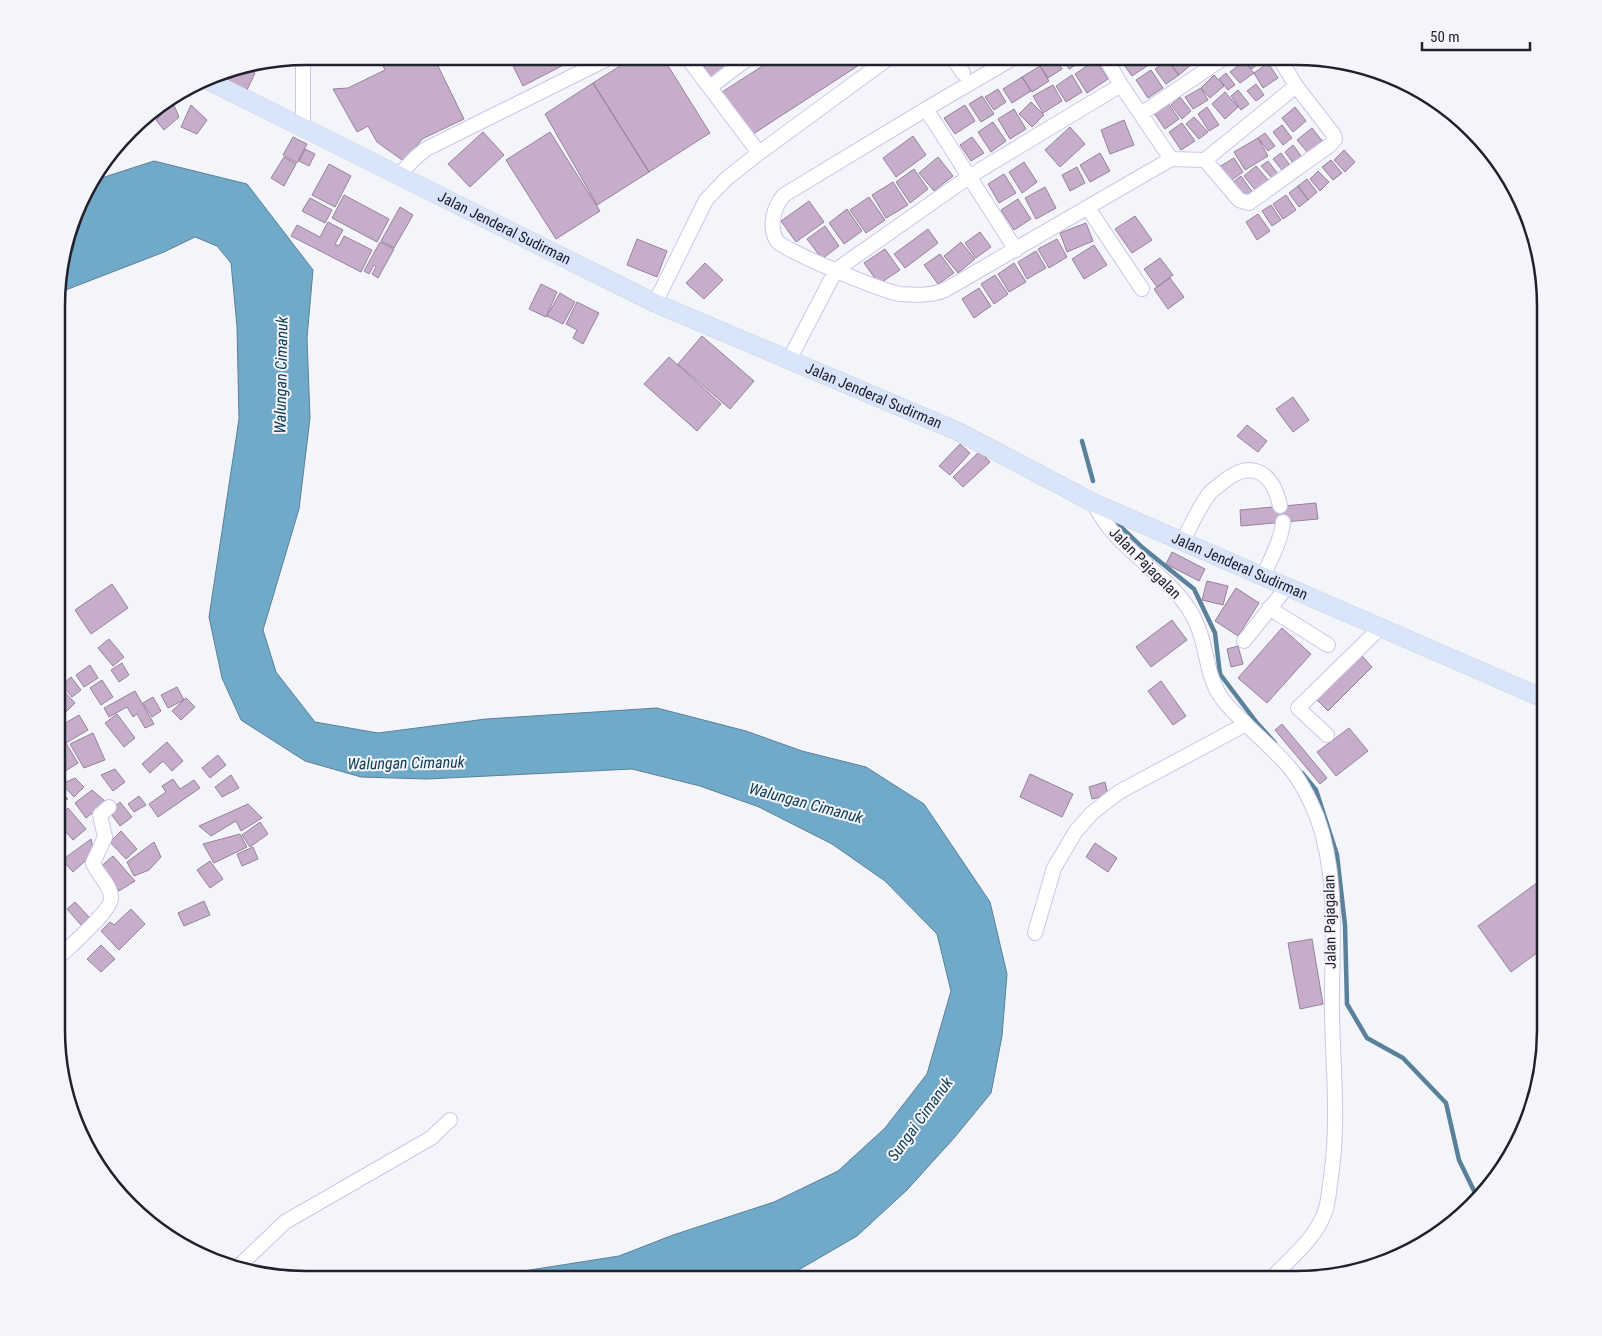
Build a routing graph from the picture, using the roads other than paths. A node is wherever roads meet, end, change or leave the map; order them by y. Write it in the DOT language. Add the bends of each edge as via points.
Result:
graph roads {
  1 [pos="303,65"];
  2 [pos="595,65"];
  3 [pos="693,65"];
  4 [pos="739,65"];
  5 [pos="878,65"];
  6 [pos="958,65"];
  7 [pos="1001,65"];
  8 [pos="1110,65"];
  9 [pos="1213,65"];
  10 [pos="1284,65"];
  11 [pos="963,73"];
  12 [pos="214,83"];
  13 [pos="1121,85"];
  14 [pos="1296,86"];
  15 [pos="710,87"];
  16 [pos="926,109"];
  17 [pos="1141,114"];
  18 [pos="302,127"];
  19 [pos="758,153"];
  20 [pos="1171,159"];
  21 [pos="1205,160"];
  22 [pos="400,174"];
  23 [pos="970,176"];
  24 [pos="1088,208"];
  25 [pos="1016,250"];
  26 [pos="836,270"];
  27 [pos="1142,289"];
  28 [pos="655,303"];
  29 [pos="789,360"];
  30 [pos="1094,503"];
  31 [pos="1280,506"];
  32 [pos="1282,522"];
  33 [pos="1182,542"];
  34 [pos="1263,577"];
  35 [pos="1287,587"];
  36 [pos="1269,608"];
  37 [pos="1380,628"];
  38 [pos="1244,641"];
  39 [pos="1328,644"];
  40 [pos="1537,695"];
  41 [pos="1246,724"];
  42 [pos="1327,735"];
  43 [pos="109,807"];
  44 [pos="1036,933"];
  45 [pos="65,951"];
  46 [pos="450,1120"];
  47 [pos="243,1263"];
  48 [pos="1279,1271"];
  1 -- 18 [label="street"];
  2 -- 22 [label="street" via="426,149"];
  3 -- 15 [label="street"];
  4 -- 15 [label="street"];
  5 -- 19 [label="street"];
  6 -- 11 [label="street"];
  7 -- 16 [label="street"];
  8 -- 13 [label="street"];
  9 -- 17 [label="street"];
  10 -- 14 [label="street"];
  12 -- 18 [label="main road, Jalan Jenderal Sudirman"];
  13 -- 17 [label="street"];
  13 -- 23 [label="street"];
  14 -- 21 [label="street"];
  14 -- 21 [label="street" via="1334,135 1330,145 1249,203 1239,200"];
  15 -- 19 [label="street"];
  16 -- 23 [label="street"];
  16 -- 26 [label="street" via="789,192 777,204 774,227 778,242"];
  17 -- 20 [label="street"];
  18 -- 22 [label="main road, Jalan Jenderal Sudirman"];
  19 -- 28 [label="street" via="706,200"];
  20 -- 21 [label="street"];
  20 -- 24 [label="street"];
  22 -- 28 [label="main road, Jalan Jenderal Sudirman"];
  23 -- 25 [label="street"];
  23 -- 26 [label="street"];
  24 -- 25 [label="street"];
  24 -- 27 [label="street"];
  25 -- 26 [label="street" via="934,294 898,294"];
  26 -- 29 [label="street"];
  28 -- 29 [label="main road, Jalan Jenderal Sudirman"];
  29 -- 30 [label="main road, Jalan Jenderal Sudirman" via="957,431"];
  30 -- 33 [label="main road, Jalan Jenderal Sudirman"];
  30 -- 41 [label="street, Jalan Pajagalan" via="1109,529 1181,598 1195,619 1218,694"];
  31 -- 33 [label="street" via="1277,493 1265,475 1249,469 1234,473 1210,493"];
  32 -- 34 [label="street" via="1281,535"];
  33 -- 34 [label="main road, Jalan Jenderal Sudirman"];
  34 -- 35 [label="main road, Jalan Jenderal Sudirman"];
  35 -- 36 [label="street"];
  35 -- 37 [label="main road, Jalan Jenderal Sudirman"];
  36 -- 38 [label="street"];
  36 -- 39 [label="street"];
  37 -- 40 [label="main road, Jalan Jenderal Sudirman"];
  37 -- 42 [label="street" via="1298,708"];
  41 -- 44 [label="street" via="1119,792 1092,813 1054,868"];
  41 -- 48 [label="street, Jalan Pajagalan" via="1289,766 1307,794 1329,859 1333,922 1331,967 1336,1132 1326,1209 1312,1237"];
  43 -- 45 [label="street" via="100,815 105,837 93,864 109,890 111,902"];
  46 -- 47 [label="street" via="431,1138 285,1222"];
}
